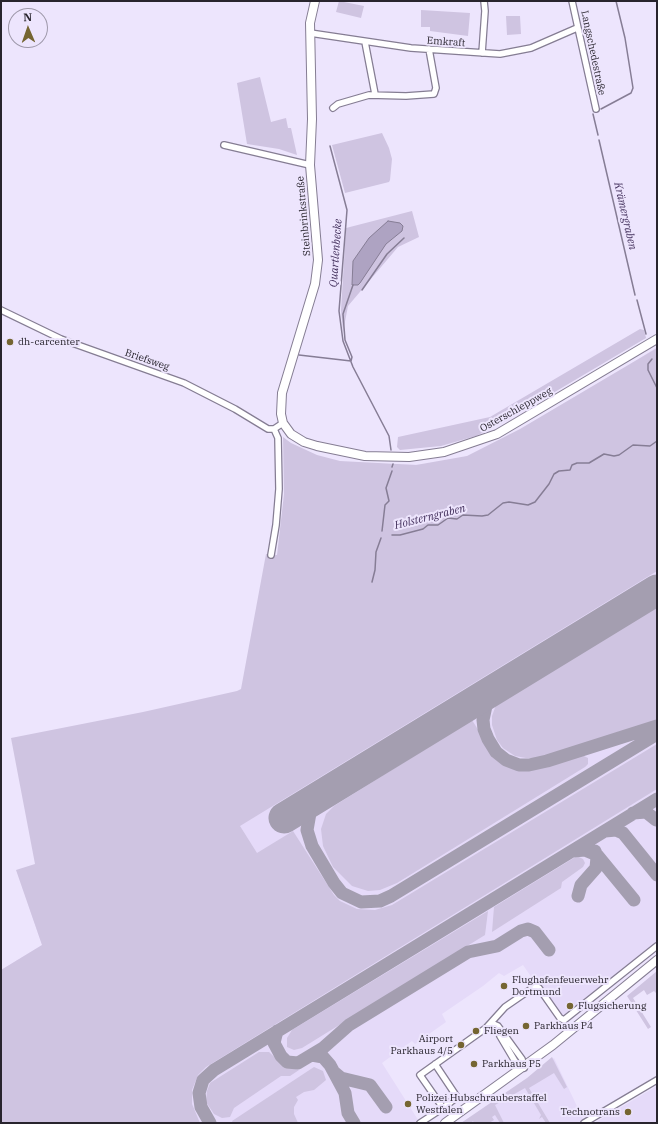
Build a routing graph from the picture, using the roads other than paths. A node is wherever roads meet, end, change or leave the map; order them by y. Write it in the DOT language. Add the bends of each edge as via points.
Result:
graph roads {
  1 [pos="315,1"];
  2 [pos="484,1"];
  3 [pos="572,1"];
  4 [pos="577,28"];
  5 [pos="310,33"];
  6 [pos="365,42"];
  7 [pos="429,49"];
  8 [pos="482,53"];
  9 [pos="375,94"];
  10 [pos="333,108"];
  11 [pos="596,109"];
  12 [pos="224,145"];
  13 [pos="310,165"];
  14 [pos="1,310"];
  15 [pos="657,339"];
  16 [pos="284,423"];
  17 [pos="274,430"];
  18 [pos="271,555"];
  19 [pos="657,946"];
  20 [pos="657,960"];
  21 [pos="491,1023"];
  22 [pos="435,1064"];
  23 [pos="524,1068"];
  24 [pos="657,1080"];
  25 [pos="443,1108"];
  26 [pos="420,1123"];
  27 [pos="445,1123"];
  28 [pos="584,1123"];
  1 -- 5 [label="street, Steinbrinkstraße"];
  2 -- 8 [label="street"];
  3 -- 4 [label="street, Langschedestraße"];
  4 -- 8 [label="street, Emkraft" via="525,50 507,54"];
  4 -- 11 [label="street, Langschedestraße"];
  5 -- 6 [label="street, Emkraft"];
  5 -- 13 [label="street, Steinbrinkstraße"];
  6 -- 7 [label="street, Emkraft"];
  6 -- 9 [label="street"];
  7 -- 8 [label="street, Emkraft"];
  7 -- 9 [label="street" via="436,88 434,94"];
  9 -- 10 [label="street" via="338,104"];
  12 -- 13 [label="street"];
  13 -- 16 [label="street, Steinbrinkstraße" via="318,260 315,284 282,393 280,409"];
  14 -- 17 [label="street, Briefsweg" via="67,341 184,383"];
  15 -- 16 [label="street, Osterschleppweg" via="497,434 444,452 409,457 355,455 304,442 292,434"];
  16 -- 17 [label="street"];
  17 -- 18 [label="street" via="278,438 279,489"];
  19 -- 21 [label="street" via="564,1020 539,988 534,987 505,1007"];
  20 -- 23 [label="street"];
  21 -- 22 [label="street"];
  21 -- 23 [label="street" via="498,1026 522,1059"];
  22 -- 25 [label="street" via="457,1097"];
  22 -- 25 [label="street" via="420,1075"];
  23 -- 27 [label="street"];
  24 -- 28 [label="street"];
  25 -- 26 [label="street"];
}
